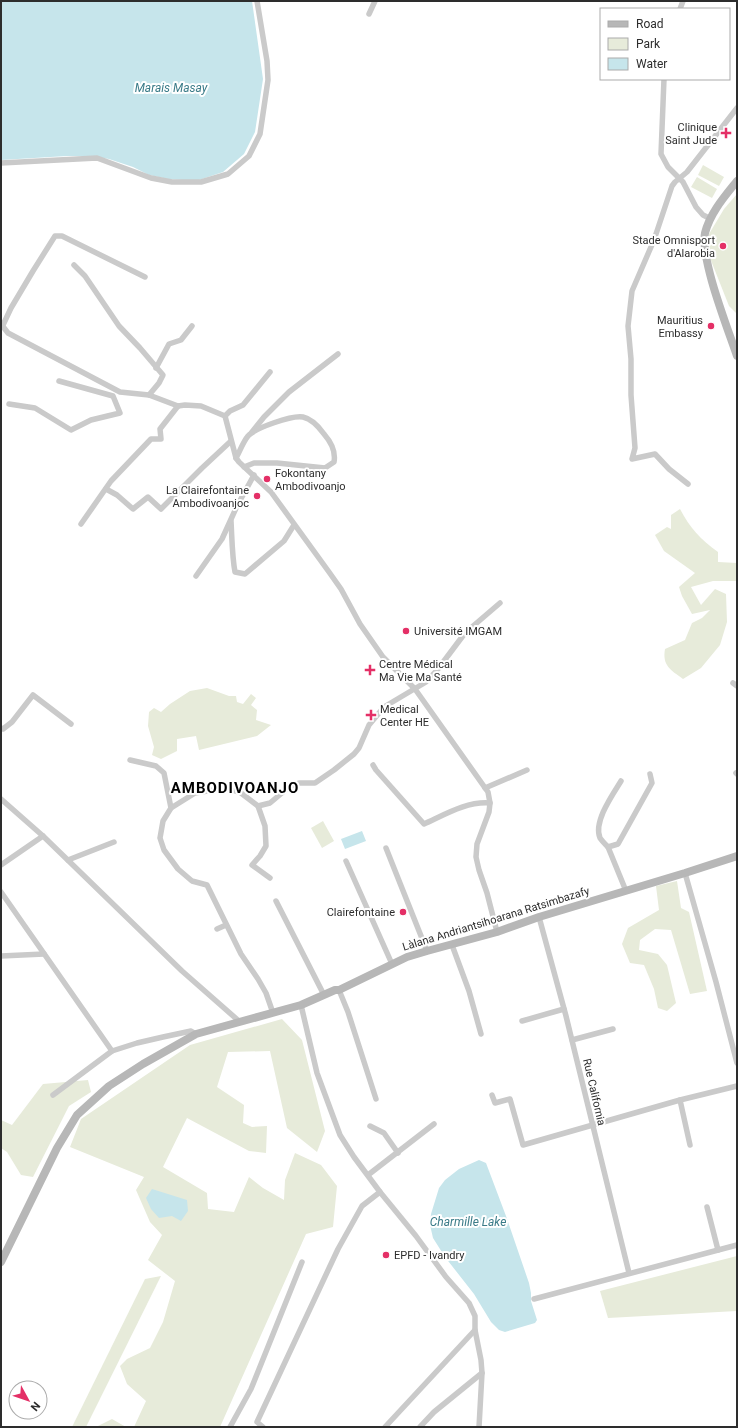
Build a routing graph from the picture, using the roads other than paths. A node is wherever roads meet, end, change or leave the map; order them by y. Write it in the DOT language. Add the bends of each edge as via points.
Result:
graph roads {
  1 [pos="257,1"];
  2 [pos="375,1"];
  3 [pos="369,14"];
  4 [pos="664,80"];
  5 [pos="737,108"];
  6 [pos="1,163"];
  7 [pos="679,178"];
  8 [pos="737,181"];
  9 [pos="711,219"];
  10 [pos="74,265"];
  11 [pos="145,277"];
  12 [pos="2,325"];
  13 [pos="192,326"];
  14 [pos="338,354"];
  15 [pos="737,356"];
  16 [pos="156,368"];
  17 [pos="270,372"];
  18 [pos="59,381"];
  19 [pos="120,392"];
  20 [pos="149,395"];
  21 [pos="113,396"];
  22 [pos="8,404"];
  23 [pos="178,406"];
  24 [pos="225,416"];
  25 [pos="249,435"];
  26 [pos="232,441"];
  27 [pos="236,458"];
  28 [pos="244,467"];
  29 [pos="254,475"];
  30 [pos="688,484"];
  31 [pos="106,489"];
  32 [pos="231,521"];
  33 [pos="81,524"];
  34 [pos="294,525"];
  35 [pos="196,576"];
  36 [pos="500,603"];
  37 [pos="415,689"];
  38 [pos="70,724"];
  39 [pos="1,728"];
  40 [pos="130,760"];
  41 [pos="373,765"];
  42 [pos="527,770"];
  43 [pos="650,774"];
  44 [pos="621,780"];
  45 [pos="485,788"];
  46 [pos="1,799"];
  47 [pos="490,803"];
  48 [pos="258,806"];
  49 [pos="171,808"];
  50 [pos="43,836"];
  51 [pos="114,842"];
  52 [pos="386,848"];
  53 [pos="608,848"];
  54 [pos="737,856"];
  55 [pos="68,860"];
  56 [pos="346,861"];
  57 [pos="1,865"];
  58 [pos="685,873"];
  59 [pos="270,878"];
  60 [pos="626,891"];
  61 [pos="1,892"];
  62 [pos="276,901"];
  63 [pos="539,917"];
  64 [pos="226,924"];
  65 [pos="216,928"];
  66 [pos="497,932"];
  67 [pos="452,945"];
  68 [pos="427,951"];
  69 [pos="44,954"];
  70 [pos="1,956"];
  71 [pos="392,964"];
  72 [pos="339,990"];
  73 [pos="324,995"];
  74 [pos="301,1005"];
  75 [pos="564,1009"];
  76 [pos="273,1013"];
  77 [pos="240,1022"];
  78 [pos="522,1022"];
  79 [pos="613,1029"];
  80 [pos="196,1034"];
  81 [pos="481,1034"];
  82 [pos="572,1040"];
  83 [pos="112,1051"];
  84 [pos="737,1063"];
  85 [pos="737,1086"];
  86 [pos="53,1095"];
  87 [pos="492,1095"];
  88 [pos="376,1099"];
  89 [pos="680,1100"];
  90 [pos="434,1124"];
  91 [pos="370,1126"];
  92 [pos="592,1126"];
  93 [pos="690,1145"];
  94 [pos="398,1153"];
  95 [pos="368,1175"];
  96 [pos="380,1192"];
  97 [pos="707,1207"];
  98 [pos="737,1245"];
  99 [pos="718,1250"];
  100 [pos="1,1262"];
  101 [pos="302,1262"];
  102 [pos="628,1273"];
  103 [pos="534,1299"];
  104 [pos="475,1330"];
  105 [pos="482,1373"];
  106 [pos="230,1427"];
  107 [pos="263,1427"];
  108 [pos="385,1427"];
  109 [pos="420,1427"];
  110 [pos="479,1427"];
  1 -- 6 [label="street" via="268,80 260,134 249,156 228,174 201,182 172,182 151,178 97,158"];
  2 -- 3 [label="street"];
  4 -- 7 [label="street" via="661,154 668,167"];
  5 -- 7 [label="street" via="687,172"];
  7 -- 9 [label="street" via="696,207"];
  7 -- 30 [label="street" via="672,186 654,240 632,291 628,326 635,448 632,459 655,454"];
  8 -- 9 [label="main road"];
  9 -- 15 [label="main road" via="705,233 705,249 711,277"];
  10 -- 16 [label="street" via="85,276 119,326"];
  11 -- 12 [label="street" via="62,236 55,236"];
  12 -- 19 [label="street" via="8,333"];
  13 -- 16 [label="street" via="181,340 169,344"];
  14 -- 25 [label="street" via="289,392"];
  16 -- 20 [label="street" via="163,375"];
  17 -- 24 [label="street" via="243,405"];
  18 -- 21 [label="street"];
  19 -- 20 [label="street"];
  19 -- 21 [label="street"];
  20 -- 23 [label="street"];
  21 -- 22 [label="street" via="120,412 91,420 71,430 35,408"];
  23 -- 24 [label="street" via="201,406"];
  23 -- 31 [label="street" via="160,429 161,439 151,440"];
  24 -- 26 [label="street"];
  25 -- 27 [label="street"];
  25 -- 28 [label="street" via="276,421 302,417 320,428 331,443 335,456 334,462 325,468 270,463 254,463"];
  26 -- 27 [label="street"];
  26 -- 31 [label="street" via="161,509 148,497 133,508"];
  27 -- 28 [label="street"];
  28 -- 29 [label="street"];
  29 -- 32 [label="street"];
  29 -- 34 [label="street" via="271,492"];
  31 -- 33 [label="street"];
  32 -- 34 [label="street" via="235,572 245,574 284,541"];
  32 -- 35 [label="street" via="222,539"];
  34 -- 37 [label="street" via="329,572 360,624 383,656"];
  36 -- 37 [label="street" via="465,633 438,670"];
  37 -- 45 [label="street"];
  37 -- 48 [label="street" via="384,707 369,725 359,748 334,770 315,783 299,783 289,787 270,803"];
  38 -- 39 [label="street" via="33,695 12,722"];
  40 -- 49 [label="street" via="156,766 164,774"];
  41 -- 47 [label="street" via="424,824 462,807 481,802"];
  42 -- 45 [label="street"];
  43 -- 53 [label="street" via="652,783 618,844"];
  44 -- 53 [label="street" via="600,821 600,838"];
  45 -- 47 [label="street"];
  46 -- 50 [label="street"];
  47 -- 66 [label="street" via="477,844 476,857"];
  48 -- 49 [label="street" via="242,793 226,788 195,792"];
  48 -- 59 [label="street" via="266,826 266,846 252,865"];
  49 -- 64 [label="street" via="161,829 160,838 164,850 192,882 207,885"];
  50 -- 55 [label="street"];
  50 -- 57 [label="street"];
  51 -- 55 [label="street"];
  52 -- 68 [label="street"];
  53 -- 60 [label="street"];
  54 -- 58 [label="main road, Làlana Andriantsihoarana Ratsimbazafy"];
  55 -- 77 [label="street" via="182,971"];
  56 -- 71 [label="street"];
  58 -- 60 [label="main road, Làlana Andriantsihoarana Ratsimbazafy"];
  58 -- 84 [label="street"];
  60 -- 63 [label="main road, Làlana Andriantsihoarana Ratsimbazafy"];
  61 -- 69 [label="street"];
  62 -- 73 [label="street"];
  63 -- 66 [label="main road, Làlana Andriantsihoarana Ratsimbazafy"];
  63 -- 75 [label="street, Rue California"];
  64 -- 65 [label="street"];
  64 -- 76 [label="street" via="241,954 263,988"];
  66 -- 67 [label="main road, Làlana Andriantsihoarana Ratsimbazafy"];
  67 -- 68 [label="main road, Làlana Andriantsihoarana Ratsimbazafy"];
  67 -- 81 [label="street"];
  68 -- 71 [label="main road, Làlana Andriantsihoarana Ratsimbazafy"];
  69 -- 70 [label="street"];
  69 -- 83 [label="street"];
  71 -- 72 [label="main road, Làlana Andriantsihoarana Ratsimbazafy"];
  72 -- 73 [label="main road, Làlana Andriantsihoarana Ratsimbazafy"];
  72 -- 88 [label="street"];
  73 -- 74 [label="main road, Làlana Andriantsihoarana Ratsimbazafy"];
  74 -- 76 [label="main road, Làlana Andriantsihoarana Ratsimbazafy"];
  74 -- 95 [label="street" via="317,1073 340,1135"];
  75 -- 78 [label="street"];
  75 -- 82 [label="street, Rue California"];
  76 -- 77 [label="main road, Làlana Andriantsihoarana Ratsimbazafy"];
  77 -- 80 [label="main road, Làlana Andriantsihoarana Ratsimbazafy"];
  79 -- 82 [label="street"];
  80 -- 83 [label="street" via="191,1031"];
  80 -- 100 [label="main road, Làlana Andriantsihoarana Ratsimbazafy" via="109,1086 77,1115 57,1148"];
  82 -- 92 [label="street, Rue California"];
  83 -- 86 [label="street"];
  85 -- 89 [label="street"];
  87 -- 92 [label="street" via="495,1103 510,1099 523,1145"];
  89 -- 92 [label="street"];
  89 -- 93 [label="street"];
  90 -- 94 [label="street"];
  91 -- 94 [label="street" via="384,1133"];
  92 -- 102 [label="street, Rue California"];
  94 -- 95 [label="street"];
  95 -- 96 [label="street"];
  96 -- 104 [label="street" via="446,1277 469,1302 475,1316"];
  96 -- 107 [label="street" via="362,1206 338,1249 257,1422"];
  97 -- 99 [label="street"];
  98 -- 99 [label="street"];
  99 -- 102 [label="street"];
  101 -- 106 [label="street" via="251,1389"];
  102 -- 103 [label="street"];
  104 -- 105 [label="street" via="482,1360"];
  104 -- 108 [label="street"];
  105 -- 109 [label="street" via="434,1412"];
  105 -- 110 [label="street"];
}
